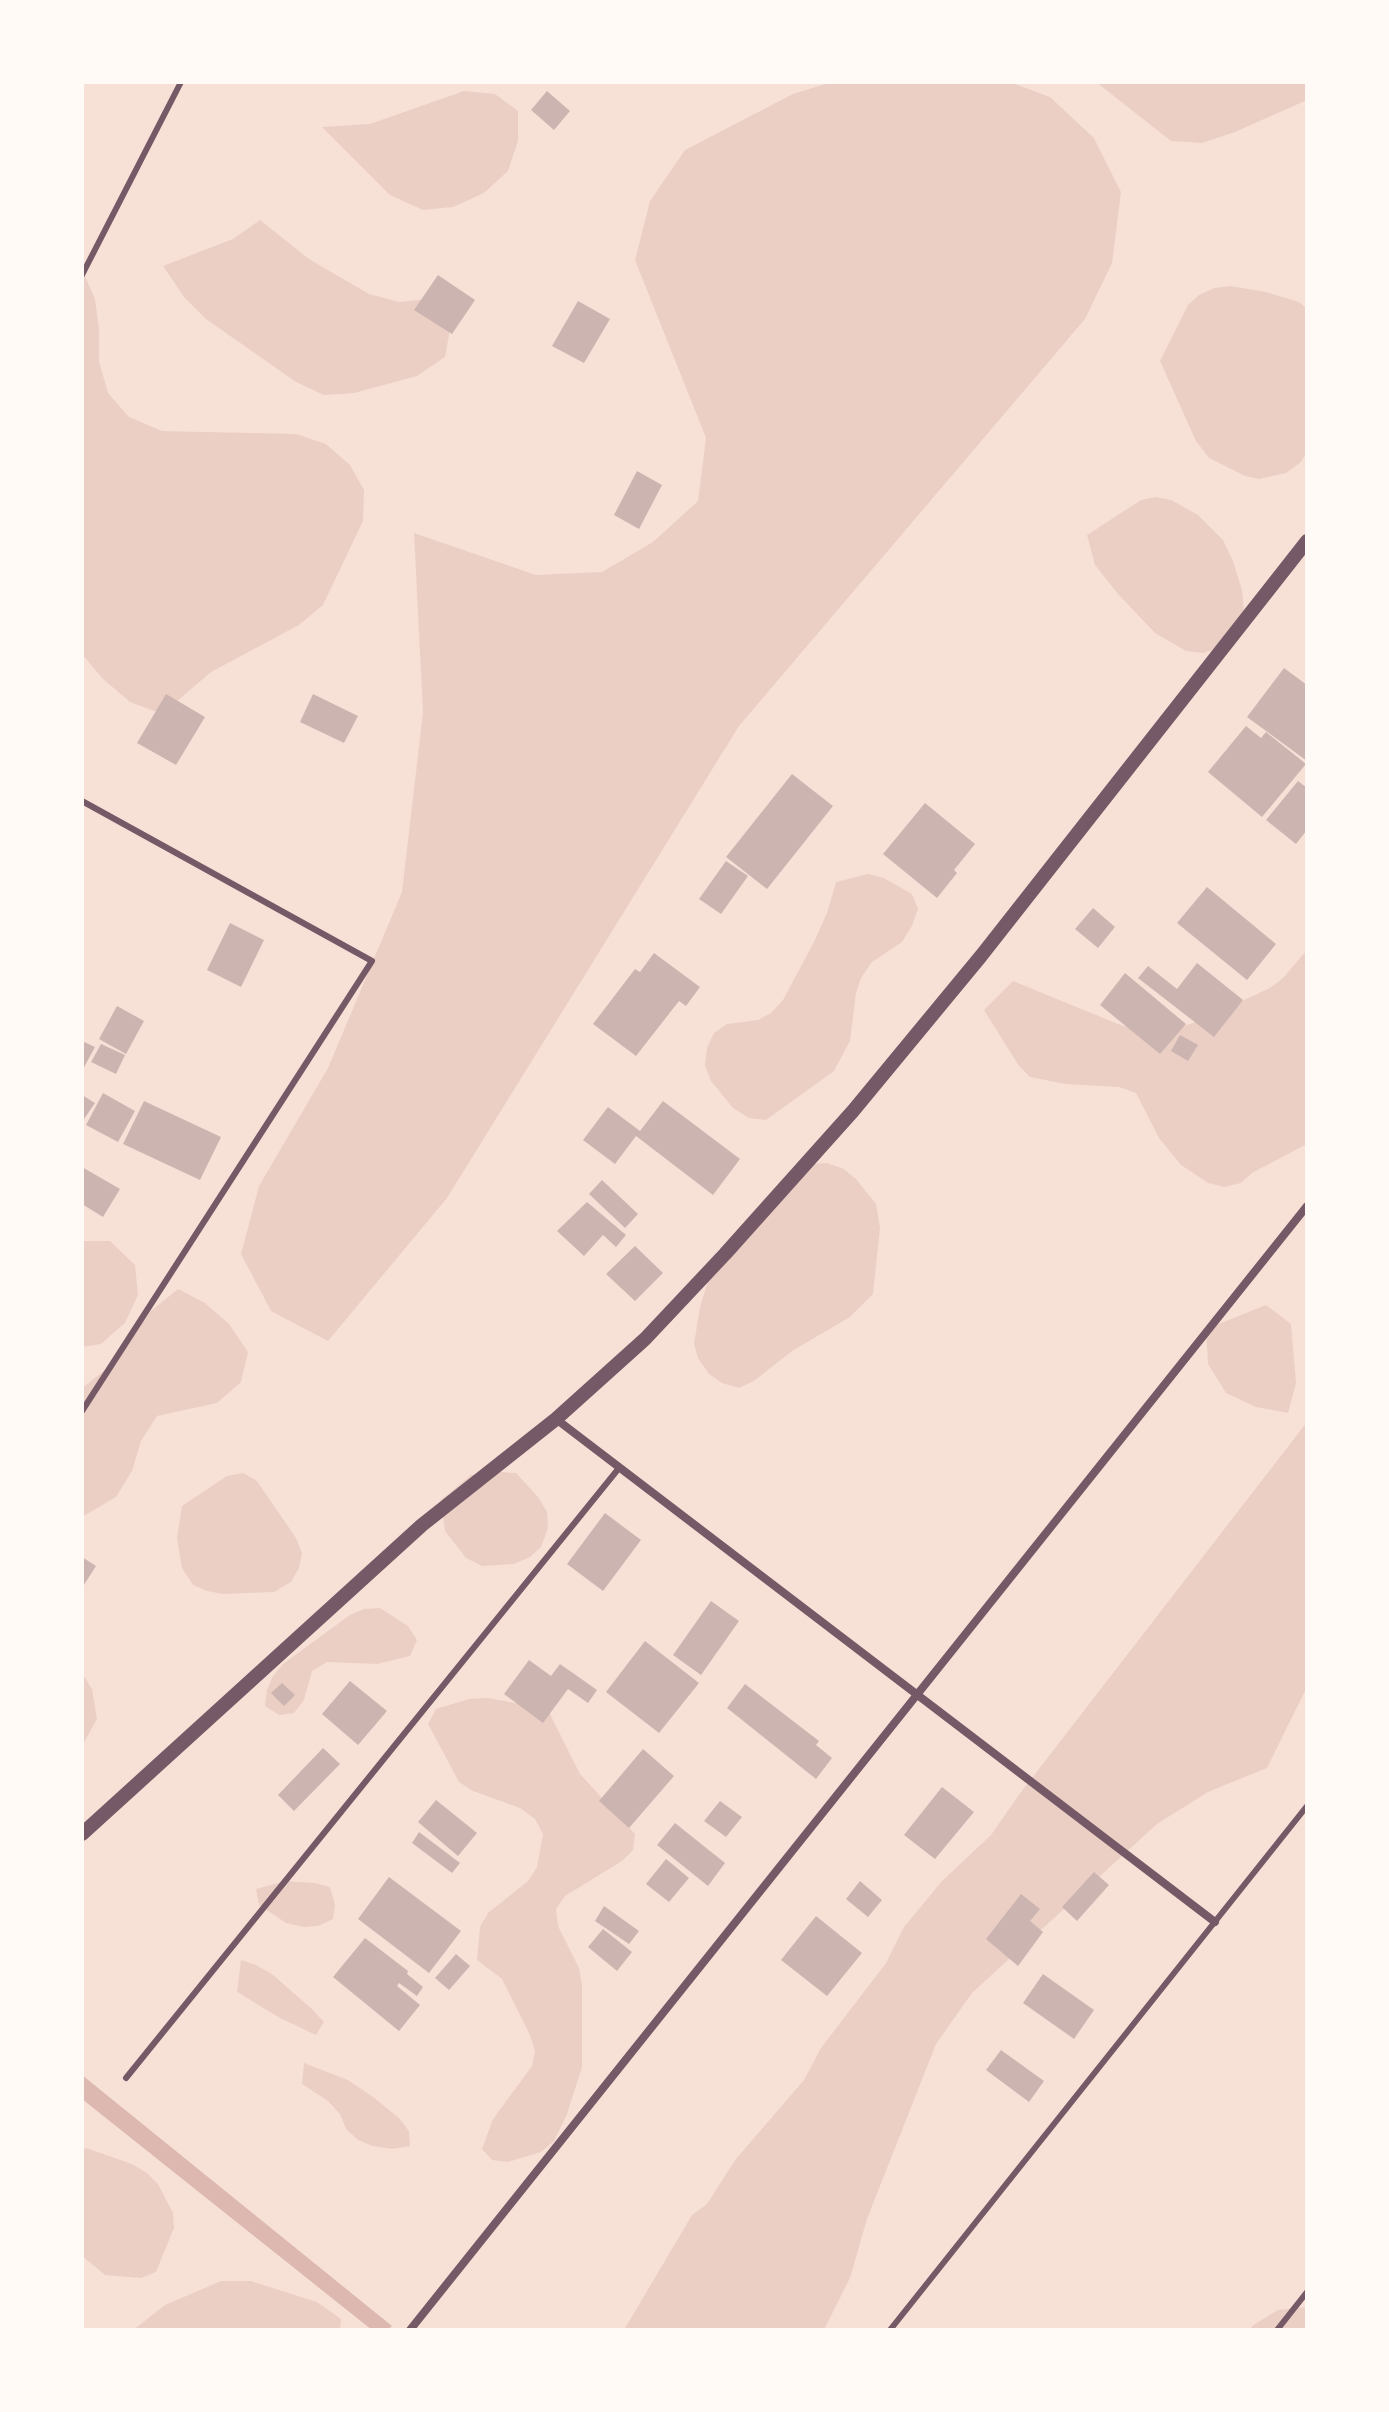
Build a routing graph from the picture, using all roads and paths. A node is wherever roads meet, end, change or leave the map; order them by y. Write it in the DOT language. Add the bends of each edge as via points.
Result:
graph roads {
  1 [pos="181,82"];
  2 [pos="82,275"];
  3 [pos="1307,541"];
  4 [pos="82,801"];
  5 [pos="1307,1206"];
  6 [pos="82,1411"];
  7 [pos="556,1419"];
  8 [pos="619,1468"];
  9 [pos="917,1695"];
  10 [pos="1307,1806"];
  11 [pos="82,1834"];
  12 [pos="1215,1922"];
  13 [pos="126,2078"];
  14 [pos="1307,2292"];
  15 [pos="410,2330"];
  16 [pos="890,2330"];
  17 [pos="1277,2330"];
  1 -- 2 [label="lane"];
  3 -- 7 [label="street" via="853,1111 645,1339"];
  4 -- 6 [label="lane" via="372,961"];
  5 -- 9 [label="street"];
  7 -- 8 [label="street"];
  7 -- 11 [label="street" via="422,1525"];
  8 -- 9 [label="street"];
  8 -- 13 [label="lane"];
  9 -- 12 [label="street"];
  9 -- 15 [label="street"];
  10 -- 12 [label="lane"];
  12 -- 16 [label="lane"];
  14 -- 17 [label="lane"];
}
